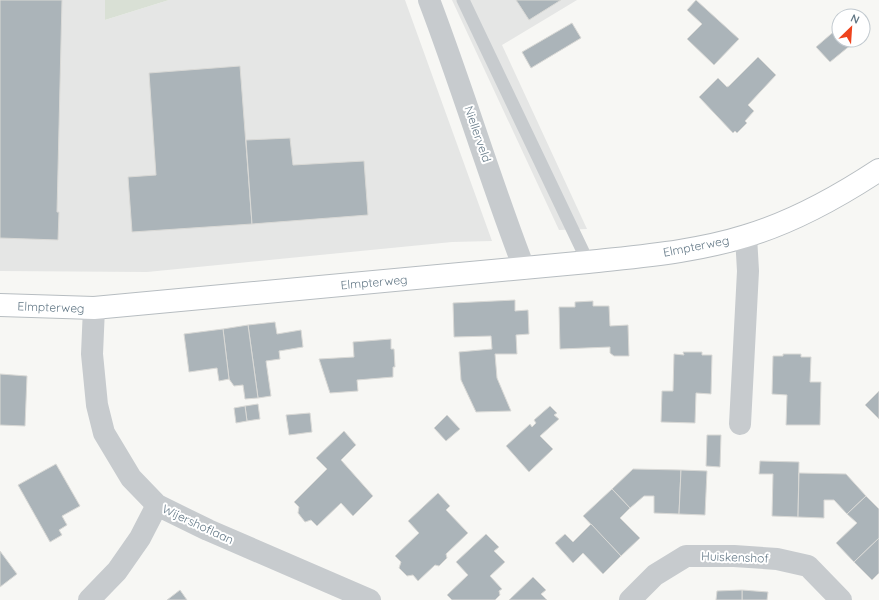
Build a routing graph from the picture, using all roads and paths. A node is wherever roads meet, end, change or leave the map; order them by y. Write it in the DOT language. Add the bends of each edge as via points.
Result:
graph roads {
  1 [pos="429,0"];
  2 [pos="463,0"];
  3 [pos="879,170"];
  4 [pos="746,236"];
  5 [pos="588,262"];
  6 [pos="524,268"];
  7 [pos="0,305"];
  8 [pos="94,308"];
  9 [pos="740,424"];
  10 [pos="157,505"];
  11 [pos="89,600"];
  12 [pos="370,600"];
  13 [pos="630,600"];
  14 [pos="841,600"];
  1 -- 6 [label="street, Niellerveld"];
  2 -- 5 [label="lane"];
  3 -- 4 [label="street, Elmpterweg" via="820,206"];
  4 -- 5 [label="street, Elmpterweg" via="660,253"];
  4 -- 9 [label="street, Elmpterweg" via="748,270"];
  5 -- 6 [label="street, Elmpterweg"];
  6 -- 8 [label="street, Elmpterweg"];
  7 -- 8 [label="street, Elmpterweg"];
  8 -- 10 [label="street, Wijershoflaan" via="93,361 97,405 104,433 131,478"];
  10 -- 11 [label="street" via="140,538 117,571"];
  10 -- 12 [label="street, Wijershoflaan" via="208,530"];
  13 -- 14 [label="street, Huiskenshof" via="655,575 686,556 734,556 777,559 808,566"];
}
